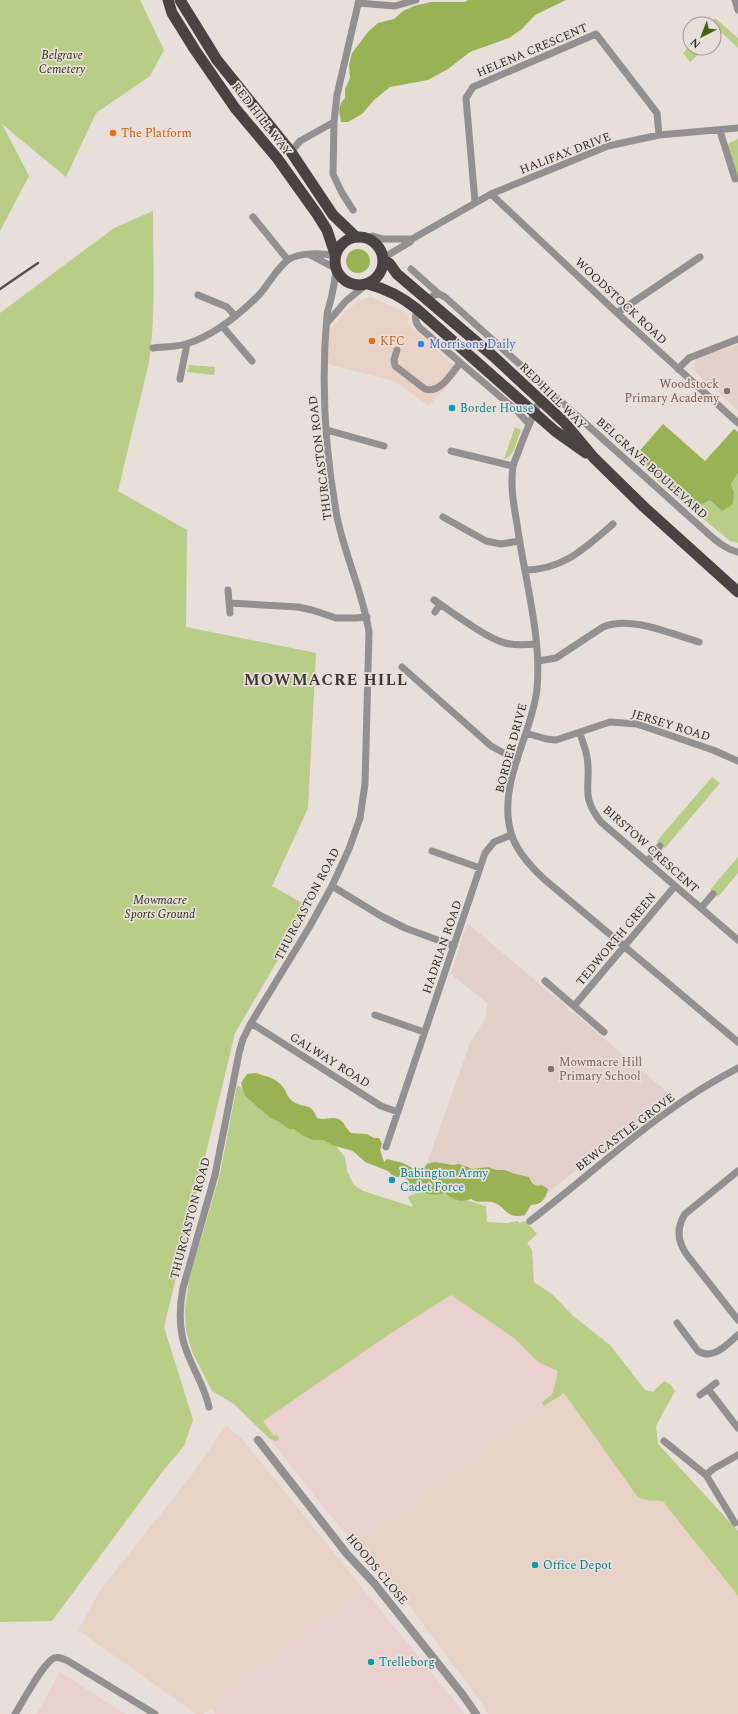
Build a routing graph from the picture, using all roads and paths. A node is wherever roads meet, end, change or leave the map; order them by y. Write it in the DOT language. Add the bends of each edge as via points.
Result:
graph roads {
  1 [pos="165,0"];
  2 [pos="168,0"];
  3 [pos="416,0"];
  4 [pos="735,0"];
  5 [pos="182,2"];
  6 [pos="359,2"];
  7 [pos="738,10"];
  8 [pos="172,13"];
  9 [pos="334,122"];
  10 [pos="738,128"];
  11 [pos="720,131"];
  12 [pos="659,135"];
  13 [pos="291,152"];
  14 [pos="735,178"];
  15 [pos="491,194"];
  16 [pos="475,202"];
  17 [pos="353,210"];
  18 [pos="253,217"];
  19 [pos="355,236"];
  20 [pos="369,238"];
  21 [pos="412,239"];
  22 [pos="310,255"];
  23 [pos="335,255"];
  24 [pos="700,257"];
  25 [pos="288,260"];
  26 [pos="384,260"];
  27 [pos="336,269"];
  28 [pos="411,269"];
  29 [pos="368,284"];
  30 [pos="439,294"];
  31 [pos="198,295"];
  32 [pos="427,300"];
  33 [pos="417,309"];
  34 [pos="616,313"];
  35 [pos="235,316"];
  36 [pos="328,323"];
  37 [pos="222,326"];
  38 [pos="738,339"];
  39 [pos="186,344"];
  40 [pos="153,348"];
  41 [pos="397,350"];
  42 [pos="252,361"];
  43 [pos="460,363"];
  44 [pos="678,369"];
  45 [pos="180,379"];
  46 [pos="540,400"];
  47 [pos="535,412"];
  48 [pos="738,423"];
  49 [pos="529,424"];
  50 [pos="327,430"];
  51 [pos="384,446"];
  52 [pos="451,451"];
  53 [pos="594,458"];
  54 [pos="513,466"];
  55 [pos="443,517"];
  56 [pos="612,524"];
  57 [pos="519,541"];
  58 [pos="738,552"];
  59 [pos="525,570"];
  60 [pos="228,590"];
  61 [pos="738,592"];
  62 [pos="229,603"];
  63 [pos="435,612"];
  64 [pos="230,613"];
  65 [pos="367,617"];
  66 [pos="699,642"];
  67 [pos="536,644"];
  68 [pos="538,661"];
  69 [pos="402,667"];
  70 [pos="526,733"];
  71 [pos="580,733"];
  72 [pos="517,760"];
  73 [pos="738,761"];
  74 [pos="512,835"];
  75 [pos="660,846"];
  76 [pos="432,852"];
  77 [pos="647,862"];
  78 [pos="480,868"];
  79 [pos="332,886"];
  80 [pos="675,886"];
  81 [pos="713,894"];
  82 [pos="701,908"];
  83 [pos="738,940"];
  84 [pos="454,946"];
  85 [pos="624,946"];
  86 [pos="545,981"];
  87 [pos="574,1006"];
  88 [pos="375,1015"];
  89 [pos="251,1023"];
  90 [pos="424,1032"];
  91 [pos="604,1032"];
  92 [pos="738,1042"];
  93 [pos="738,1068"];
  94 [pos="398,1112"];
  95 [pos="386,1147"];
  96 [pos="738,1171"];
  97 [pos="530,1221"];
  98 [pos="738,1320"];
  99 [pos="677,1323"];
  100 [pos="738,1335"];
  101 [pos="716,1383"];
  102 [pos="708,1389"];
  103 [pos="700,1396"];
  104 [pos="209,1407"];
  105 [pos="738,1428"];
  106 [pos="258,1440"];
  107 [pos="664,1441"];
  108 [pos="738,1455"];
  109 [pos="706,1475"];
  110 [pos="735,1523"];
  111 [pos="15,1714"];
  112 [pos="155,1714"];
  113 [pos="476,1714"];
  1 -- 8 [label="highway"];
  2 -- 8 [label="highway, RED HILL WAY"];
  3 -- 6 [label="street" via="395,6"];
  4 -- 7 [label="street"];
  5 -- 13 [label="highway, RED HILL WAY" via="217,60"];
  6 -- 9 [label="street" via="337,95"];
  8 -- 23 [label="highway, RED HILL WAY" via="235,108 277,158 317,214 327,230"];
  9 -- 13 [label="street" via="300,141"];
  9 -- 17 [label="street" via="333,174"];
  10 -- 11 [label="street, HALIFAX DRIVE"];
  11 -- 12 [label="street, HALIFAX DRIVE"];
  11 -- 14 [label="street"];
  12 -- 15 [label="street, HALIFAX DRIVE" via="608,146"];
  12 -- 16 [label="street, HELENA CRESCENT" via="657,113 596,34 473,87 466,98"];
  13 -- 19 [label="highway, RED HILL WAY" via="333,215"];
  15 -- 16 [label="street, HALIFAX DRIVE"];
  15 -- 34 [label="street, WOODSTOCK ROAD"];
  16 -- 21 [label="street, HALIFAX DRIVE"];
  18 -- 25 [label="street"];
  19 -- 20 [label="highway"];
  19 -- 23 [label="highway" via="343,242"];
  20 -- 21 [label="street" via="374,236 383,239"];
  20 -- 26 [label="highway" via="378,245"];
  21 -- 26 [label="street, HALIFAX DRIVE"];
  22 -- 23 [label="street"];
  22 -- 25 [label="street"];
  22 -- 27 [label="street"];
  23 -- 27 [label="highway"];
  24 -- 34 [label="street"];
  25 -- 35 [label="street" via="259,295"];
  26 -- 29 [label="highway" via="380,275"];
  26 -- 32 [label="highway, RED HILL WAY"];
  27 -- 29 [label="highway" via="340,276 352,284"];
  27 -- 36 [label="street" via="327,314"];
  28 -- 30 [label="street, BELGRAVE BOULEVARD"];
  29 -- 33 [label="highway, RED HILL WAY" via="384,288"];
  29 -- 36 [label="street" via="346,301"];
  30 -- 32 [label="street"];
  30 -- 58 [label="street, BELGRAVE BOULEVARD" via="694,521 724,546"];
  31 -- 35 [label="street" via="227,307"];
  32 -- 46 [label="highway, RED HILL WAY"];
  33 -- 43 [label="street" via="416,323"];
  33 -- 47 [label="highway, RED HILL WAY"];
  34 -- 44 [label="street, WOODSTOCK ROAD"];
  35 -- 37 [label="street"];
  36 -- 50 [label="street, THURCASTON ROAD" via="325,334 323,389"];
  37 -- 39 [label="street"];
  37 -- 42 [label="street"];
  38 -- 44 [label="street" via="689,358"];
  39 -- 40 [label="street"];
  39 -- 45 [label="street"];
  41 -- 43 [label="street" via="395,366 429,391 437,389"];
  43 -- 49 [label="street"];
  44 -- 48 [label="street, WOODSTOCK ROAD"];
  46 -- 47 [label="street, BORDER DRIVE"];
  46 -- 53 [label="highway, RED HILL WAY" via="564,422"];
  47 -- 49 [label="street, BORDER DRIVE"];
  47 -- 53 [label="highway, RED HILL WAY" via="555,431"];
  49 -- 54 [label="street, BORDER DRIVE"];
  50 -- 51 [label="street"];
  50 -- 65 [label="street, THURCASTON ROAD" via="337,518"];
  52 -- 54 [label="street"];
  53 -- 61 [label="highway, RED HILL WAY"];
  54 -- 57 [label="street, BORDER DRIVE" via="512,484"];
  55 -- 57 [label="street" via="486,541 501,544"];
  56 -- 59 [label="street" via="569,559 554,566"];
  57 -- 59 [label="street, BORDER DRIVE"];
  59 -- 67 [label="street, BORDER DRIVE"];
  60 -- 62 [label="street"];
  62 -- 64 [label="street"];
  62 -- 65 [label="street" via="298,607 336,618"];
  63 -- 67 [label="street" via="437,602 504,643"];
  65 -- 79 [label="street, THURCASTON ROAD" via="369,632 365,784 360,818 349,850"];
  66 -- 68 [label="street" via="633,622 611,623 556,658"];
  67 -- 68 [label="street, BORDER DRIVE"];
  68 -- 70 [label="street, BORDER DRIVE" via="534,707"];
  69 -- 72 [label="street" via="491,746"];
  70 -- 71 [label="street, JERSEY ROAD" via="556,740"];
  70 -- 72 [label="street, BORDER DRIVE"];
  71 -- 73 [label="street, JERSEY ROAD" via="610,722 637,724"];
  71 -- 77 [label="street, BIRSTOW CRESCENT" via="587,757 588,799 592,810 601,822"];
  72 -- 74 [label="street, BORDER DRIVE" via="508,798"];
  74 -- 78 [label="street, HADRIAN ROAD" via="488,847"];
  74 -- 85 [label="street, BORDER DRIVE" via="516,846 532,868"];
  75 -- 77 [label="street"];
  76 -- 78 [label="street"];
  77 -- 80 [label="street, BIRSTOW CRESCENT"];
  78 -- 84 [label="street, HADRIAN ROAD"];
  79 -- 84 [label="street" via="380,916"];
  79 -- 89 [label="street, THURCASTON ROAD"];
  80 -- 82 [label="street, BIRSTOW CRESCENT"];
  80 -- 85 [label="street, TEDWORTH GREEN"];
  81 -- 82 [label="street"];
  82 -- 83 [label="street, BIRSTOW CRESCENT"];
  84 -- 90 [label="street, HADRIAN ROAD"];
  85 -- 87 [label="street, TEDWORTH GREEN"];
  85 -- 92 [label="street, BORDER DRIVE"];
  86 -- 87 [label="street"];
  87 -- 91 [label="street"];
  88 -- 90 [label="street"];
  89 -- 94 [label="street, GALWAY ROAD" via="381,1106"];
  89 -- 104 [label="street, THURCASTON ROAD" via="239,1053 215,1176 180,1302 182,1336 207,1396"];
  90 -- 94 [label="street, HADRIAN ROAD"];
  93 -- 97 [label="street, BEWCASTLE GROVE" via="669,1111 621,1146"];
  94 -- 95 [label="street, HADRIAN ROAD"];
  96 -- 98 [label="street" via="685,1214 678,1234 682,1248"];
  99 -- 100 [label="street" via="698,1351 708,1355 717,1352"];
  101 -- 102 [label="street"];
  102 -- 103 [label="street"];
  102 -- 105 [label="street"];
  106 -- 113 [label="street, HOODS CLOSE"];
  107 -- 109 [label="street"];
  108 -- 109 [label="street"];
  109 -- 110 [label="street"];
  111 -- 112 [label="street" via="40,1673 53,1658 60,1657"];
}
